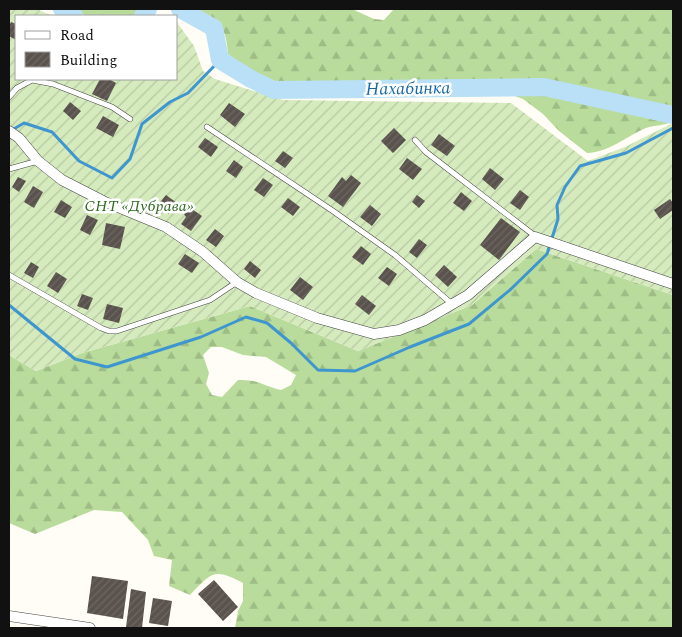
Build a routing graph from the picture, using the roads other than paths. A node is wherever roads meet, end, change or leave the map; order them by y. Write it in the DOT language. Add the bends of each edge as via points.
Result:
graph roads {
  1 [pos="9,97"];
  2 [pos="130,119"];
  3 [pos="207,128"];
  4 [pos="9,131"];
  5 [pos="415,140"];
  6 [pos="38,161"];
  7 [pos="9,169"];
  8 [pos="540,239"];
  9 [pos="9,275"];
  10 [pos="237,282"];
  11 [pos="673,284"];
  12 [pos="453,304"];
  13 [pos="9,616"];
  14 [pos="90,628"];
  1 -- 2 [label="lane" via="32,80 53,84 112,107"];
  3 -- 12 [label="lane" via="395,255"];
  4 -- 6 [label="street"];
  5 -- 8 [label="lane" via="426,152"];
  6 -- 7 [label="lane"];
  6 -- 10 [label="street" via="62,180 166,227 203,252"];
  8 -- 11 [label="street"];
  8 -- 12 [label="street"];
  9 -- 10 [label="lane" via="109,331 210,300"];
  10 -- 12 [label="street" via="317,318 374,334 400,330"];
  13 -- 14 [label="street"];
}
